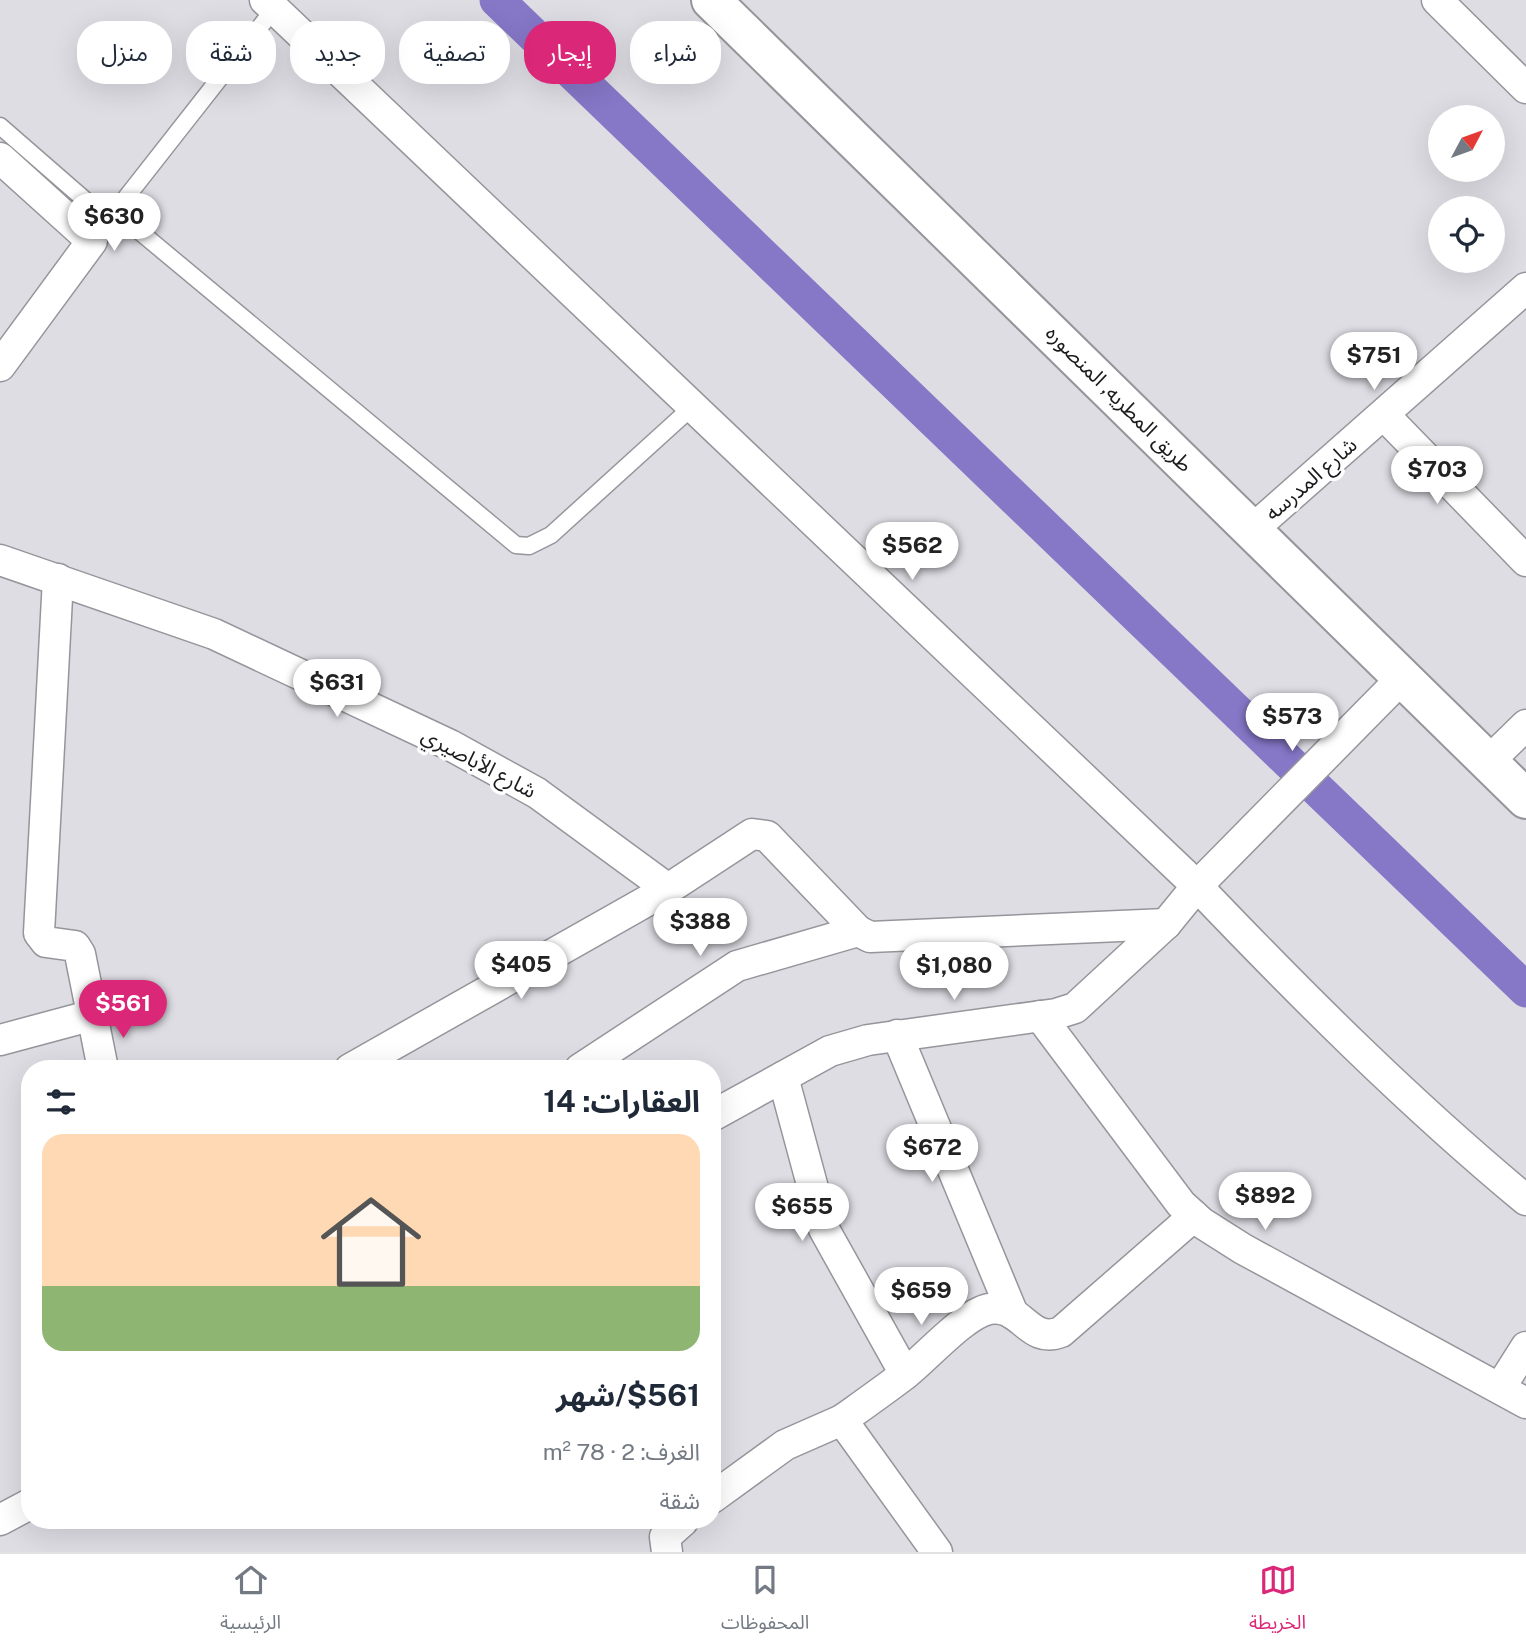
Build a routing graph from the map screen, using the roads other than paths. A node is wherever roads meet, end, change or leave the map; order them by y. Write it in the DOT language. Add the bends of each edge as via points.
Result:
graph roads {
  1 [pos="711,0"];
  2 [pos="1437,0"];
  3 [pos="270,4"];
  4 [pos="1526,88"];
  5 [pos="0,126"];
  6 [pos="0,158"];
  7 [pos="105,224"];
  8 [pos="1526,288"];
  9 [pos="0,366"];
  10 [pos="691,408"];
  11 [pos="1385,416"];
  12 [pos="1252,530"];
  13 [pos="0,560"];
  14 [pos="1526,561"];
  15 [pos="58,579"];
  16 [pos="1392,688"];
  17 [pos="1526,725"];
  18 [pos="1488,762"];
  19 [pos="1526,799"];
  20 [pos="1197,886"];
  21 [pos="668,889"];
  22 [pos="1166,924"];
  23 [pos="858,931"];
  24 [pos="1040,1016"];
  25 [pos="93,1022"];
  26 [pos="897,1035"];
  27 [pos="0,1040"];
  28 [pos="101,1060"];
  29 [pos="366,1060"];
  30 [pos="594,1060"];
  31 [pos="783,1077"];
  32 [pos="721,1111"];
  33 [pos="1526,1200"];
  34 [pos="1194,1216"];
  35 [pos="1013,1314"];
  36 [pos="1526,1347"];
  37 [pos="905,1374"];
  38 [pos="1500,1388"];
  39 [pos="1526,1403"];
  40 [pos="842,1420"];
  41 [pos="721,1491"];
  42 [pos="21,1509"];
  43 [pos="0,1520"];
  44 [pos="674,1529"];
  45 [pos="667,1552"];
  46 [pos="937,1552"];
  1 -- 12 [label="main road, طريق المطريه, المنصوره"];
  2 -- 4 [label="street"];
  3 -- 7 [label="lane"];
  3 -- 10 [label="street"];
  5 -- 7 [label="lane"];
  6 -- 7 [label="street"];
  7 -- 9 [label="street"];
  7 -- 10 [label="lane" via="516,545 541,542 551,535"];
  8 -- 11 [label="street, شارع المدرسه"];
  10 -- 20 [label="street"];
  11 -- 12 [label="street, شارع المدرسه"];
  11 -- 14 [label="street"];
  12 -- 16 [label="main road, طريق المطريه, المنصوره"];
  13 -- 15 [label="street, شارع الأباصيري"];
  15 -- 21 [label="street, شارع الأباصيري" via="214,634 450,744 537,793"];
  15 -- 25 [label="street" via="39,933 46,942 75,946 80,954"];
  16 -- 18 [label="main road, طريق المطريه, المنصوره"];
  16 -- 20 [label="street"];
  17 -- 18 [label="street"];
  18 -- 19 [label="main road, طريق المطريه, المنصوره"];
  20 -- 22 [label="street"];
  20 -- 33 [label="street" via="1304,999 1428,1118"];
  21 -- 23 [label="street" via="747,836 760,834"];
  21 -- 29 [label="street"];
  22 -- 23 [label="street" via="882,938"];
  22 -- 24 [label="street" via="1086,1001 1066,1012"];
  23 -- 30 [label="street" via="737,966"];
  24 -- 26 [label="street"];
  24 -- 34 [label="street"];
  25 -- 27 [label="street" via="82,1018"];
  25 -- 28 [label="street"];
  26 -- 31 [label="street" via="830,1051"];
  26 -- 35 [label="street"];
  31 -- 32 [label="street"];
  31 -- 37 [label="street" via="824,1229"];
  34 -- 35 [label="street" via="1061,1332 1040,1335"];
  34 -- 38 [label="street" via="1243,1248"];
  35 -- 37 [label="street" via="987,1309 972,1317"];
  36 -- 38 [label="street"];
  37 -- 40 [label="street"];
  38 -- 39 [label="street"];
  40 -- 41 [label="street" via="785,1445"];
  40 -- 46 [label="street"];
  42 -- 43 [label="street"];
  44 -- 45 [label="street" via="665,1537"];
}
